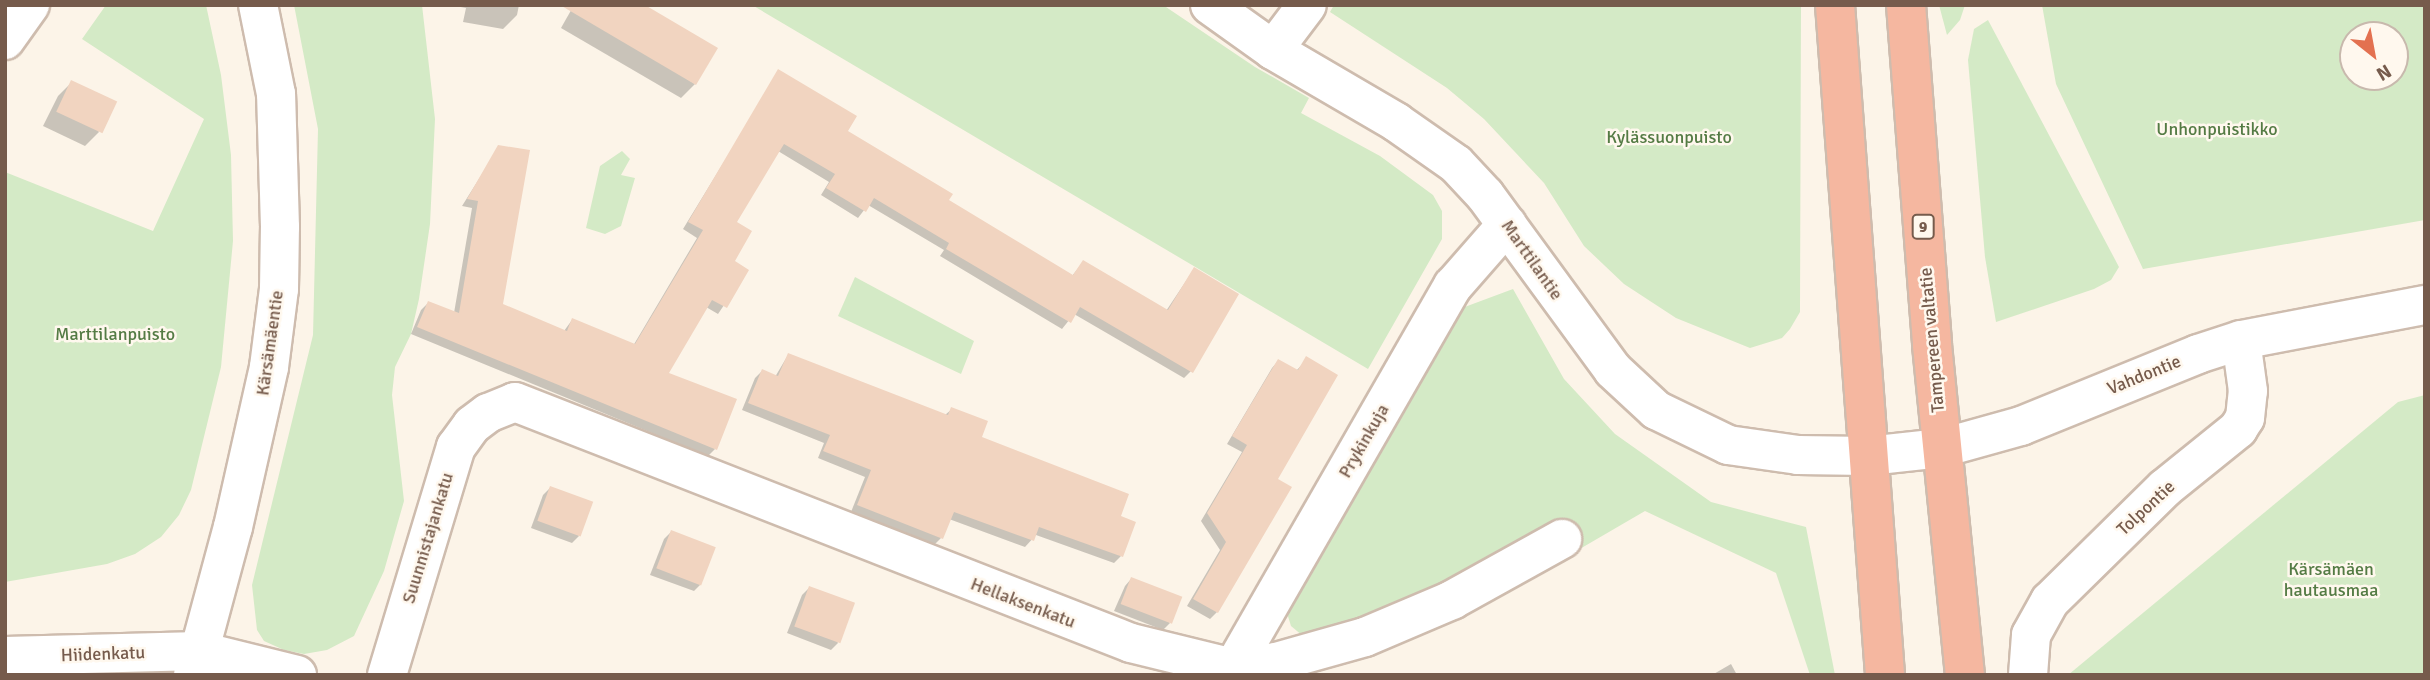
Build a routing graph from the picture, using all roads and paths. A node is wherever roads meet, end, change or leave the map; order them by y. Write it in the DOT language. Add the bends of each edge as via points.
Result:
graph roads {
  1 [pos="30,5"];
  2 [pos="258,5"];
  3 [pos="1210,5"];
  4 [pos="1307,5"];
  5 [pos="1835,5"];
  6 [pos="1906,5"];
  7 [pos="5,40"];
  8 [pos="1273,50"];
  9 [pos="1507,224"];
  10 [pos="2425,306"];
  11 [pos="2241,340"];
  12 [pos="488,413"];
  13 [pos="1942,448"];
  14 [pos="1868,456"];
  15 [pos="1562,539"];
  16 [pos="5,656"];
  17 [pos="197,663"];
  18 [pos="1233,668"];
  19 [pos="297,675"];
  20 [pos="387,675"];
  21 [pos="1885,675"];
  22 [pos="1965,675"];
  23 [pos="2028,675"];
  1 -- 7 [label="street"];
  2 -- 17 [label="street, Kärsämäentie" via="276,94 279,289 270,367"];
  3 -- 8 [label="street, Marttilantie"];
  4 -- 8 [label="street"];
  5 -- 14 [label="highway"];
  6 -- 13 [label="highway, Tampereen valtatie / 9"];
  8 -- 9 [label="street, Marttilantie" via="1434,146 1485,195"];
  9 -- 14 [label="street, Marttilantie" via="1614,370 1656,410 1728,445 1776,454"];
  9 -- 18 [label="street, Prykinkuja" via="1452,286"];
  10 -- 11 [label="street, Vahdontie"];
  11 -- 13 [label="street, Vahdontie" via="2021,426"];
  11 -- 23 [label="street, Tolpontie" via="2248,391 2245,418 2238,429 2165,488 2050,601 2031,635"];
  12 -- 18 [label="street, Hellaksenkatu" via="515,402 1130,643"];
  12 -- 20 [label="street, Suunnistajankatu" via="456,447"];
  13 -- 14 [label="street, Vahdontie"];
  13 -- 22 [label="highway, Tampereen valtatie / 9"];
  14 -- 21 [label="highway"];
  15 -- 18 [label="street, Hellaksenkatu" via="1452,600 1365,638 1276,662"];
  16 -- 17 [label="street, Hiidenkatu"];
  17 -- 19 [label="street"];
}
